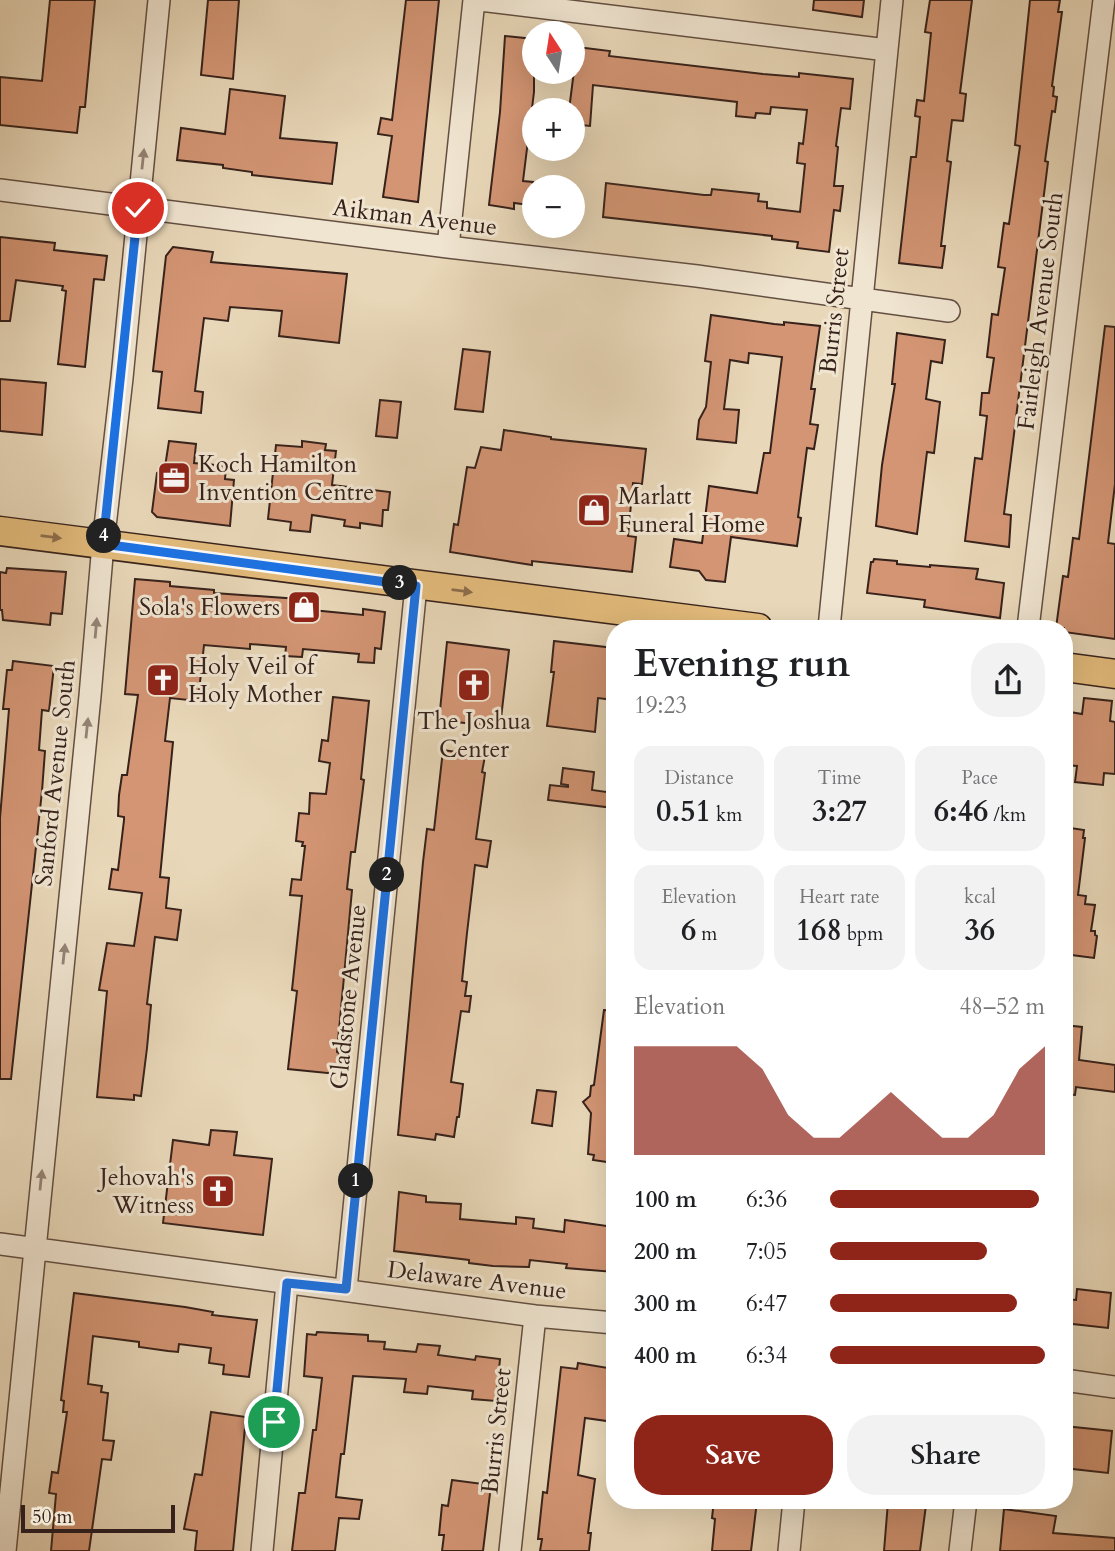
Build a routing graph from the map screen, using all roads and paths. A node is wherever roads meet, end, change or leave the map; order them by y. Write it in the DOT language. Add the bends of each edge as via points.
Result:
graph roads {
  1 [pos="159,0"];
  2 [pos="474,0"];
  3 [pos="480,0"];
  4 [pos="892,0"];
  5 [pos="1104,0"];
  6 [pos="887,50"];
  7 [pos="0,190"];
  8 [pos="138,208"];
  9 [pos="448,247"];
  10 [pos="861,299"];
  11 [pos="949,311"];
  12 [pos="0,531"];
  13 [pos="103,544"];
  14 [pos="416,586"];
  15 [pos="680,620"];
  16 [pos="830,620"];
  17 [pos="1029,620"];
  18 [pos="1073,668"];
  19 [pos="1115,674"];
  20 [pos="0,1244"];
  21 [pos="34,1248"];
  22 [pos="287,1283"];
  23 [pos="346,1289"];
  24 [pos="535,1316"];
  25 [pos="606,1322"];
  26 [pos="1073,1381"];
  27 [pos="1115,1387"];
  28 [pos="793,1509"];
  29 [pos="965,1509"];
  30 [pos="5,1551"];
  31 [pos="262,1551"];
  32 [pos="510,1551"];
  33 [pos="789,1551"];
  34 [pos="960,1551"];
  8 -- 1 [label="street, Sanford Avenue South, one-way"];
  2 -- 9 [label="street"];
  3 -- 6 [label="street"];
  4 -- 6 [label="street, Burris Street"];
  5 -- 17 [label="street, Fairleigh Avenue South"];
  6 -- 10 [label="street, Burris Street"];
  7 -- 8 [label="street, Aikman Avenue"];
  8 -- 9 [label="street, Aikman Avenue"];
  8 -- 13 [label="street, Sanford Avenue South"];
  9 -- 10 [label="street, Aikman Avenue"];
  10 -- 11 [label="street, Aikman Avenue"];
  10 -- 16 [label="street, Burris Street"];
  12 -- 13 [label="main road, one-way"];
  13 -- 14 [label="main road"];
  21 -- 13 [label="street, Sanford Avenue South, one-way"];
  14 -- 15 [label="main road, one-way"];
  14 -- 23 [label="street, Gladstone Avenue"];
  18 -- 19 [label="main road"];
  20 -- 21 [label="street, Delaware Avenue"];
  21 -- 22 [label="street, Delaware Avenue"];
  21 -- 30 [label="street, Sanford Avenue South"];
  22 -- 23 [label="street, Delaware Avenue"];
  22 -- 31 [label="street"];
  23 -- 24 [label="street, Delaware Avenue"];
  24 -- 25 [label="street, Delaware Avenue"];
  24 -- 32 [label="street, Burris Street"];
  26 -- 27 [label="street"];
  28 -- 33 [label="street"];
  29 -- 34 [label="street"];
}
